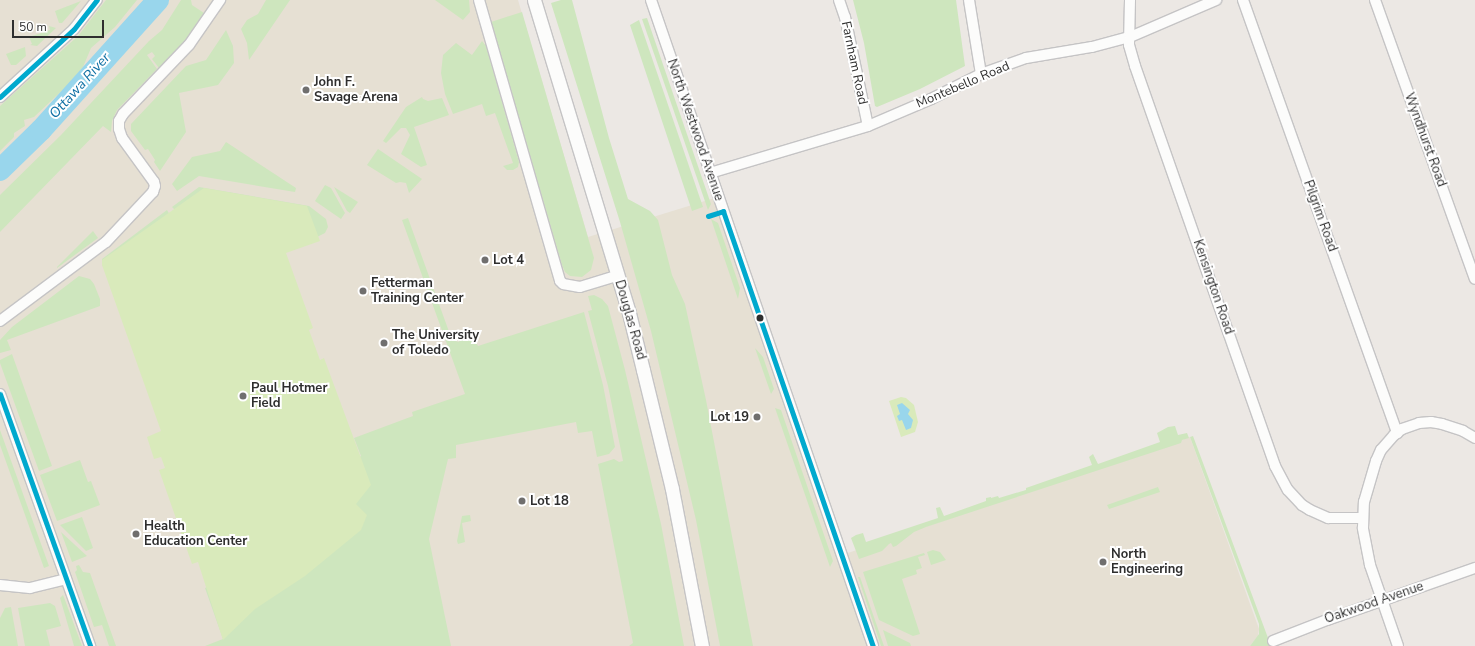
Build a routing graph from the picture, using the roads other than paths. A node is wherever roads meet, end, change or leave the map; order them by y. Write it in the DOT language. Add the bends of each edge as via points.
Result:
graph roads {
  1 [pos="97,0"];
  2 [pos="220,0"];
  3 [pos="479,0"];
  4 [pos="534,0"];
  5 [pos="839,0"];
  6 [pos="969,0"];
  7 [pos="1130,0"];
  8 [pos="1216,0"];
  9 [pos="1244,0"];
  10 [pos="1375,0"];
  11 [pos="655,1"];
  12 [pos="1130,37"];
  13 [pos="981,74"];
  14 [pos="0,97"];
  15 [pos="868,126"];
  16 [pos="710,173"];
  17 [pos="617,276"];
  18 [pos="1475,279"];
  19 [pos="0,321"];
  20 [pos="0,394"];
  21 [pos="1397,433"];
  22 [pos="1475,438"];
  23 [pos="1363,518"];
  24 [pos="1475,568"];
  25 [pos="66,579"];
  26 [pos="0,585"];
  27 [pos="1382,600"];
  28 [pos="1273,641"];
  29 [pos="90,646"];
  30 [pos="702,646"];
  31 [pos="873,646"];
  32 [pos="1398,646"];
  1 -- 14 [label="street" via="74,29"];
  2 -- 19 [label="street" via="189,45 119,121 118,129 122,138 155,184 153,192 106,242"];
  3 -- 17 [label="street" via="560,281 563,284 580,287"];
  4 -- 17 [label="street, Douglas Road"];
  5 -- 15 [label="street, Farnham Road" via="845,17"];
  6 -- 13 [label="street"];
  7 -- 12 [label="street, Kensington Road"];
  8 -- 12 [label="street, Montebello Road"];
  9 -- 21 [label="street, Pilgrim Road"];
  10 -- 18 [label="street, Wyndhurst Road"];
  11 -- 16 [label="street, North Westwood Avenue"];
  12 -- 13 [label="street, Montebello Road" via="1092,47 1026,58"];
  12 -- 23 [label="street, Kensington Road" via="1129,45 1135,66 1279,475 1302,505 1320,515 1336,519"];
  13 -- 15 [label="street, Montebello Road"];
  15 -- 16 [label="street, Montebello Road"];
  16 -- 31 [label="street, North Westwood Avenue"];
  17 -- 30 [label="street, Douglas Road" via="640,356 672,489"];
  20 -- 25 [label="street"];
  21 -- 22 [label="street" via="1410,426 1431,422 1454,427"];
  21 -- 23 [label="street" via="1388,441 1376,461 1366,490"];
  23 -- 27 [label="street" via="1366,552"];
  24 -- 27 [label="street, Oakwood Avenue"];
  25 -- 26 [label="street" via="30,588"];
  25 -- 29 [label="street"];
  27 -- 28 [label="street, Oakwood Avenue"];
  27 -- 32 [label="street"];
}
